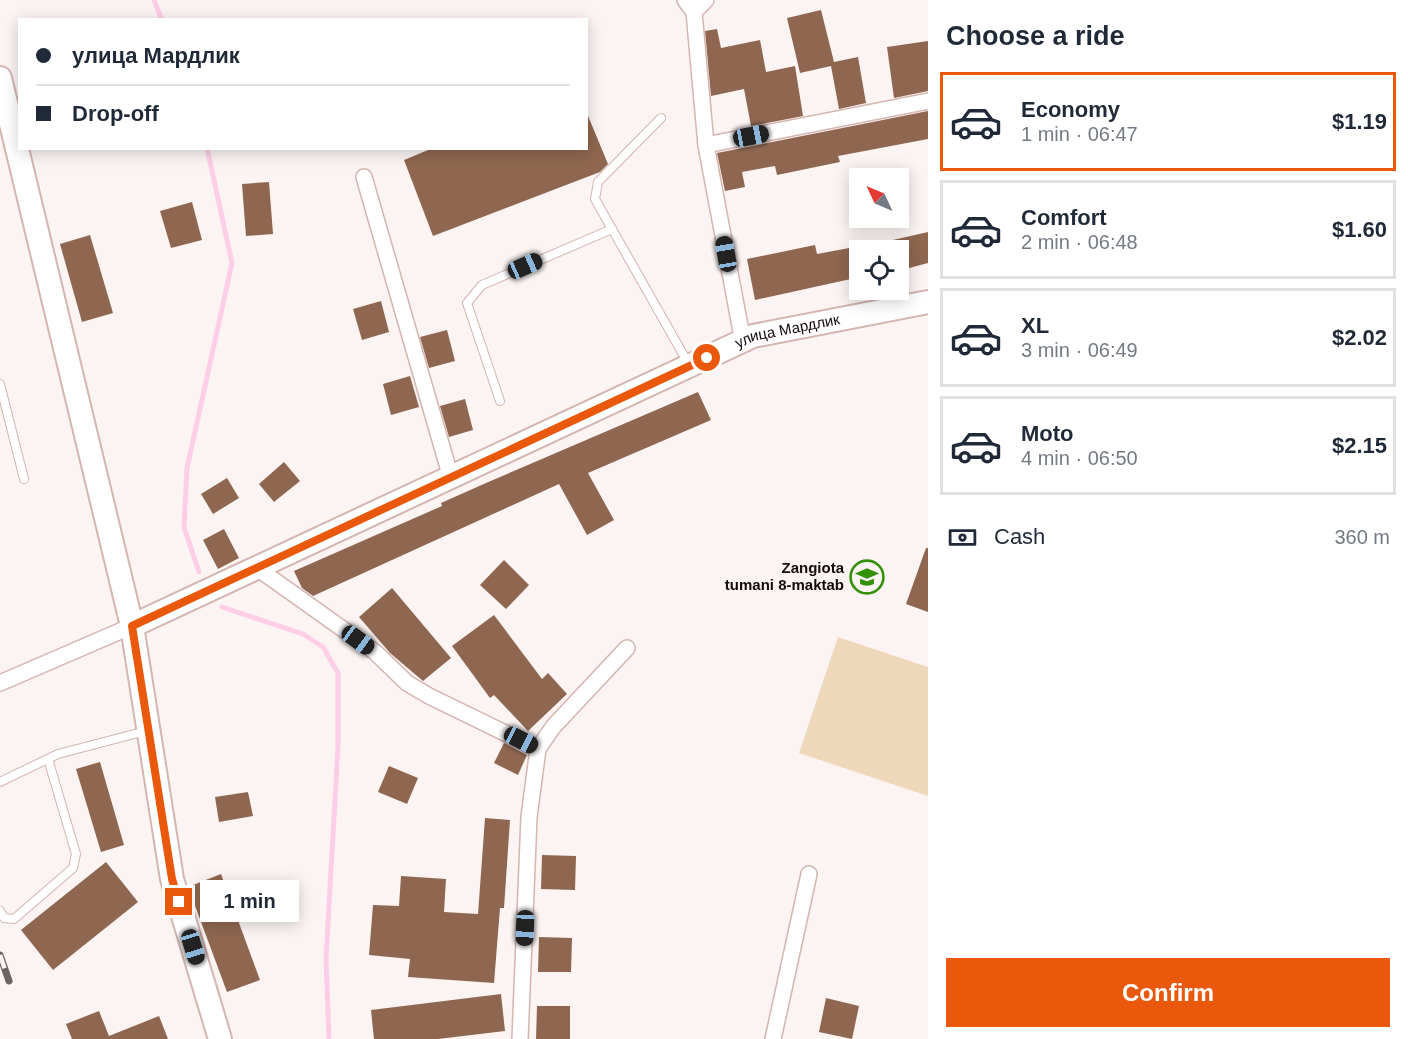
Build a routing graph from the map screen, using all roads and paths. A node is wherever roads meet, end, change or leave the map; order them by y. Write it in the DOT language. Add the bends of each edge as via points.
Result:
graph roads {
  1 [pos="706,0"];
  2 [pos="689,6"];
  3 [pos="0,78"];
  4 [pos="928,101"];
  5 [pos="661,118"];
  6 [pos="706,145"];
  7 [pos="364,177"];
  8 [pos="612,229"];
  9 [pos="928,302"];
  10 [pos="743,342"];
  11 [pos="690,366"];
  12 [pos="0,384"];
  13 [pos="500,400"];
  14 [pos="451,478"];
  15 [pos="24,479"];
  16 [pos="258,568"];
  17 [pos="132,626"];
  18 [pos="627,648"];
  19 [pos="0,683"];
  20 [pos="148,730"];
  21 [pos="538,749"];
  22 [pos="48,759"];
  23 [pos="0,782"];
  24 [pos="809,874"];
  25 [pos="0,911"];
  26 [pos="220,1039"];
  27 [pos="520,1039"];
  28 [pos="773,1039"];
  1 -- 2 [label="street"];
  2 -- 6 [label="street"];
  3 -- 17 [label="main road"];
  4 -- 6 [label="street"];
  5 -- 8 [label="lane" via="598,182 595,199"];
  6 -- 10 [label="street"];
  7 -- 14 [label="street"];
  8 -- 11 [label="lane"];
  8 -- 13 [label="lane" via="482,285 472,294 467,303"];
  9 -- 10 [label="main road, улица Мардлик" via="753,336"];
  10 -- 11 [label="main road, улица Мардлик"];
  11 -- 14 [label="main road, улица Мардлик"];
  12 -- 15 [label="lane"];
  14 -- 16 [label="main road, улица Мардлик"];
  16 -- 17 [label="main road, улица Мардлик"];
  16 -- 21 [label="street" via="375,652 407,682"];
  17 -- 19 [label="street"];
  17 -- 20 [label="main road"];
  18 -- 21 [label="street" via="553,727"];
  20 -- 22 [label="lane"];
  20 -- 26 [label="main road" via="172,879"];
  21 -- 27 [label="street" via="530,817"];
  22 -- 23 [label="lane"];
  22 -- 25 [label="lane" via="76,854 73,868 14,919 4,918"];
  24 -- 28 [label="street"];
}
